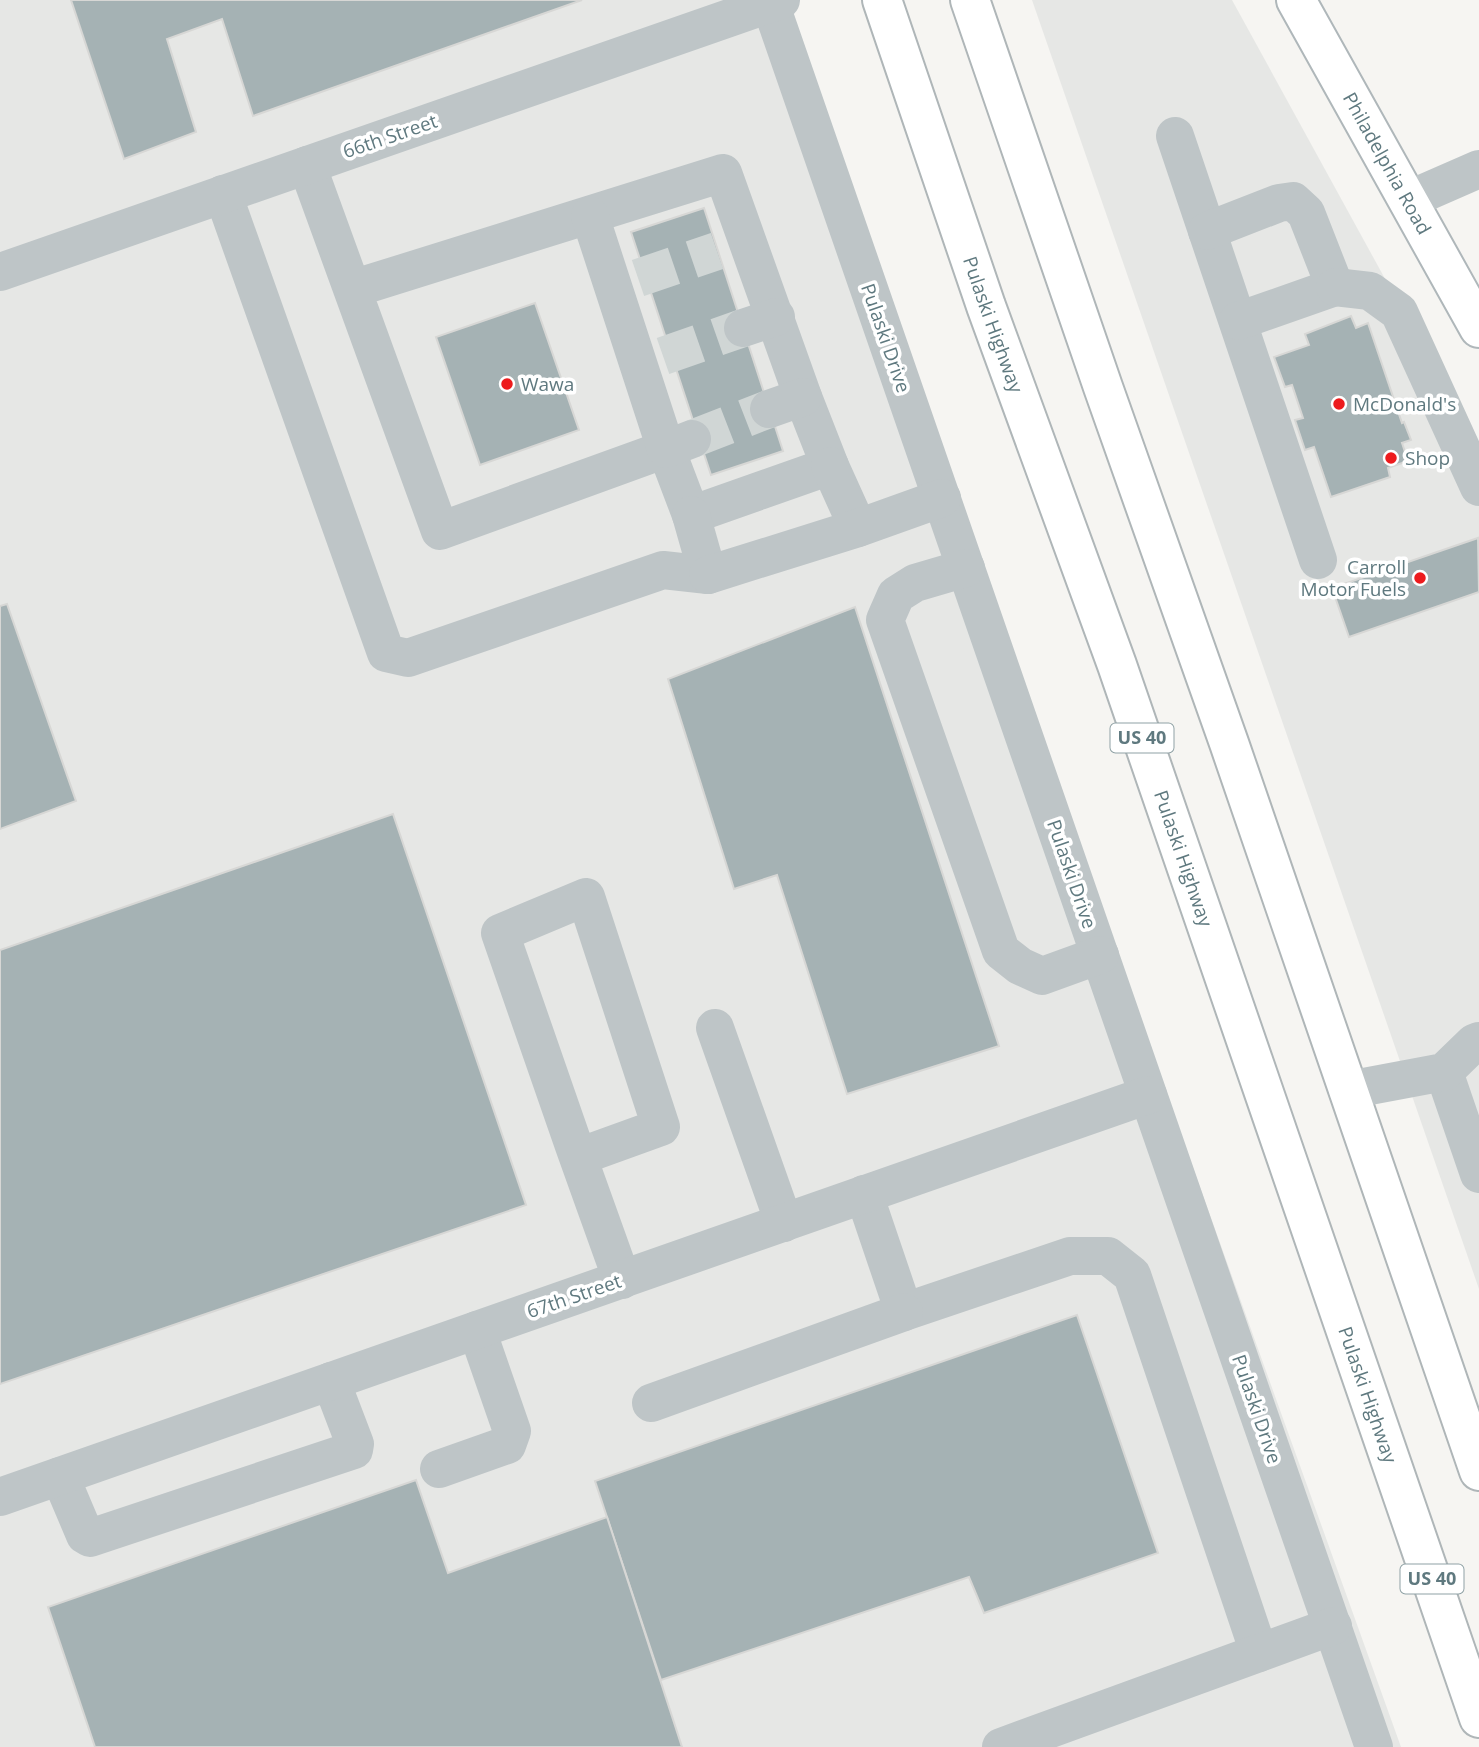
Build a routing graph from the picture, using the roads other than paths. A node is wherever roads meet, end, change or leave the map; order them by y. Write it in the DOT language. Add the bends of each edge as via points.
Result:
graph roads {
  1 [pos="882,0"];
  2 [pos="970,0"];
  3 [pos="1296,0"];
  4 [pos="773,1"];
  5 [pos="1175,136"];
  6 [pos="307,165"];
  7 [pos="1479,169"];
  8 [pos="223,194"];
  9 [pos="1408,200"];
  10 [pos="590,216"];
  11 [pos="1207,230"];
  12 [pos="0,272"];
  13 [pos="1335,287"];
  14 [pos="352,289"];
  15 [pos="1238,321"];
  16 [pos="1479,327"];
  17 [pos="679,444"];
  18 [pos="830,466"];
  19 [pos="1479,486"];
  20 [pos="942,498"];
  21 [pos="691,515"];
  22 [pos="858,528"];
  23 [pos="1318,560"];
  24 [pos="966,568"];
  25 [pos="708,575"];
  26 [pos="1100,955"];
  27 [pos="715,1028"];
  28 [pos="1479,1041"];
  29 [pos="1444,1072"];
  30 [pos="1348,1090"];
  31 [pos="1149,1095"];
  32 [pos="578,1157"];
  33 [pos="1479,1174"];
  34 [pos="864,1195"];
  35 [pos="784,1223"];
  36 [pos="622,1280"];
  37 [pos="904,1312"];
  38 [pos="477,1330"];
  39 [pos="331,1381"];
  40 [pos="650,1403"];
  41 [pos="1471,1418"];
  42 [pos="439,1469"];
  43 [pos="1479,1472"];
  44 [pos="60,1476"];
  45 [pos="0,1497"];
  46 [pos="1333,1626"];
  47 [pos="1259,1653"];
  48 [pos="1479,1718"];
  49 [pos="1001,1747"];
  50 [pos="1374,1747"];
  1 -- 48 [label="main road, Pulaski Highway / US 40" via="986,306 1117,665"];
  2 -- 30 [label="main road"];
  3 -- 9 [label="main road, Philadelphia Road"];
  4 -- 6 [label="street, 66th Street"];
  4 -- 20 [label="street, Pulaski Drive"];
  5 -- 11 [label="street"];
  6 -- 8 [label="street, 66th Street"];
  6 -- 14 [label="street"];
  7 -- 9 [label="street"];
  8 -- 12 [label="street, 66th Street"];
  8 -- 25 [label="street" via="386,653 408,658 663,570"];
  9 -- 16 [label="main road, Philadelphia Road"];
  10 -- 14 [label="street"];
  10 -- 17 [label="street" via="626,282"];
  10 -- 18 [label="street" via="723,173 732,245 786,403"];
  11 -- 13 [label="street" via="1293,201 1306,213"];
  11 -- 15 [label="street"];
  13 -- 15 [label="street"];
  13 -- 19 [label="street" via="1370,291 1399,313"];
  14 -- 17 [label="street" via="440,531"];
  15 -- 23 [label="street"];
  17 -- 21 [label="street"];
  18 -- 21 [label="street"];
  18 -- 22 [label="street"];
  20 -- 22 [label="street"];
  20 -- 24 [label="street, Pulaski Drive"];
  21 -- 25 [label="street"];
  22 -- 25 [label="street"];
  24 -- 26 [label="street, Pulaski Drive"];
  24 -- 26 [label="street" via="915,583 896,596 885,620 1001,950 1042,976"];
  26 -- 31 [label="street, Pulaski Drive"];
  27 -- 35 [label="street"];
  28 -- 29 [label="street"];
  29 -- 30 [label="street"];
  29 -- 33 [label="street"];
  30 -- 41 [label="main road"];
  31 -- 34 [label="street, 67th Street"];
  31 -- 46 [label="street, Pulaski Drive"];
  32 -- 32 [label="street" via="500,933 586,897 661,1127"];
  32 -- 36 [label="street"];
  34 -- 35 [label="street, 67th Street"];
  34 -- 37 [label="street"];
  35 -- 36 [label="street, 67th Street"];
  36 -- 38 [label="street, 67th Street"];
  37 -- 40 [label="street"];
  37 -- 47 [label="street" via="1070,1256 1108,1256 1132,1275"];
  38 -- 39 [label="street, 67th Street"];
  38 -- 42 [label="street" via="512,1431 508,1445"];
  39 -- 44 [label="street, 67th Street"];
  39 -- 44 [label="street" via="354,1450 90,1538"];
  41 -- 43 [label="main road"];
  44 -- 45 [label="street, 67th Street"];
  46 -- 47 [label="street"];
  46 -- 50 [label="street, Pulaski Drive"];
  47 -- 49 [label="street"];
}
